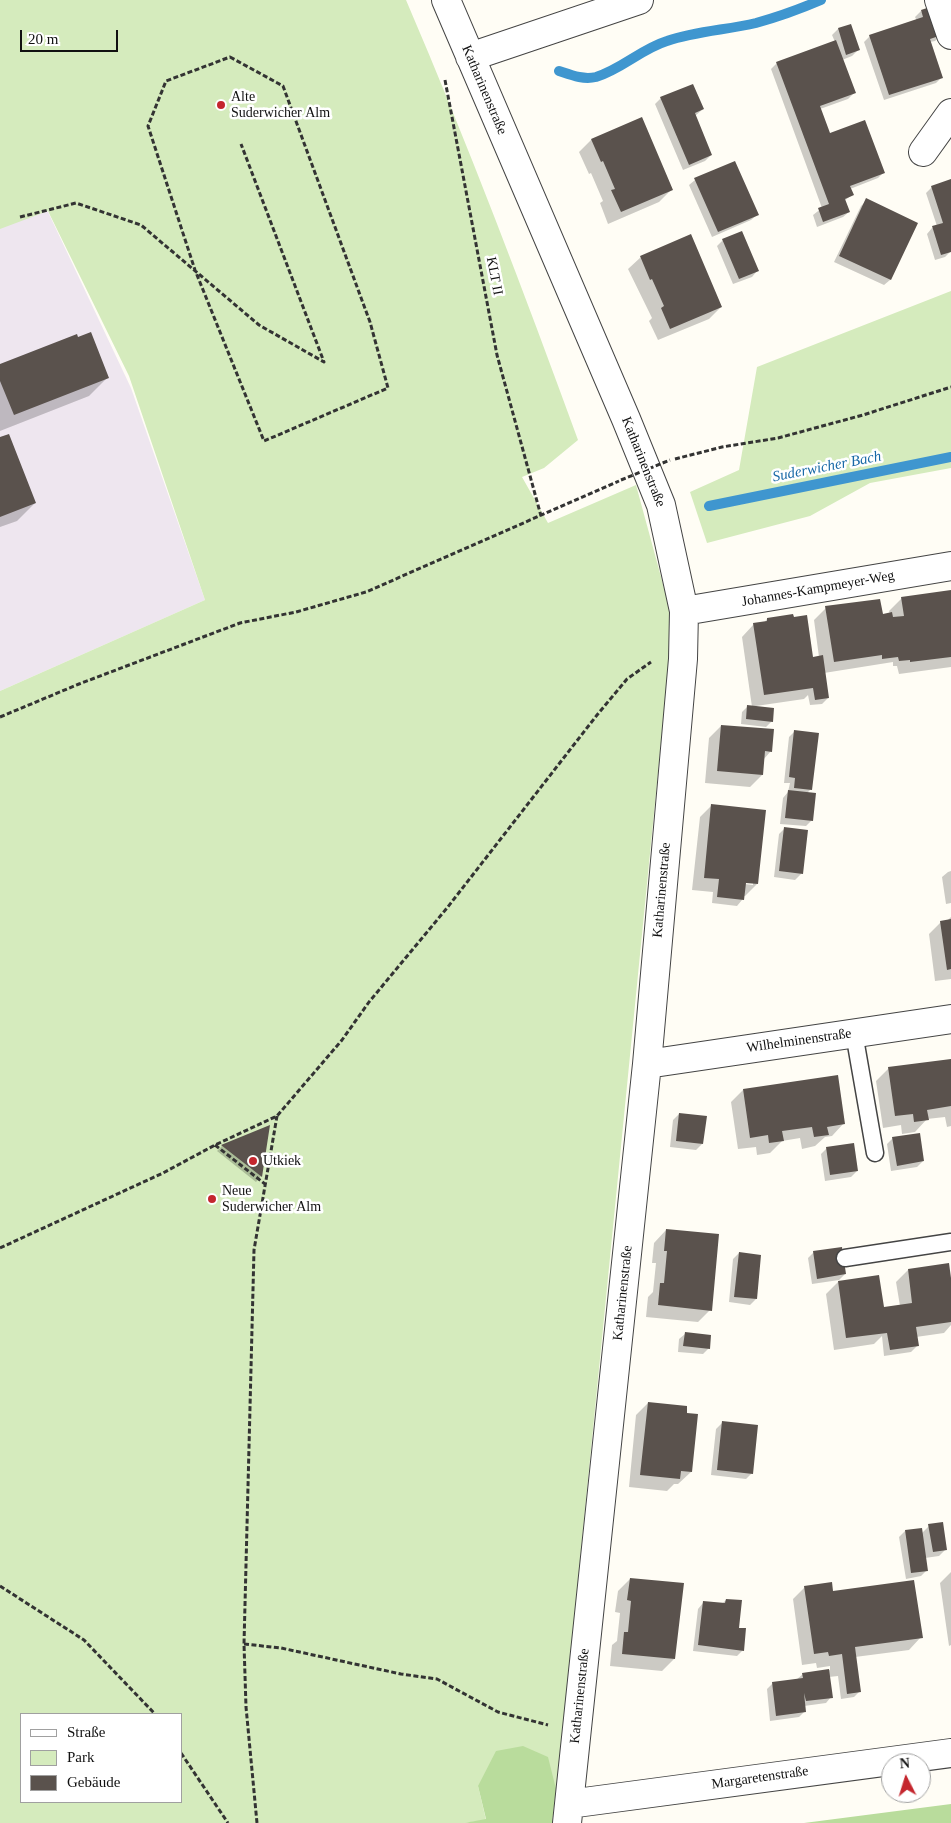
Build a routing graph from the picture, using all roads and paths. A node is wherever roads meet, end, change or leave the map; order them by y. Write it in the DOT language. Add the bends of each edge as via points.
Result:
graph roads {
  1 [pos="446,0"];
  2 [pos="639,0"];
  3 [pos="939,0"];
  4 [pos="951,35"];
  5 [pos="470,57"];
  6 [pos="951,113"];
  7 [pos="241,144"];
  8 [pos="923,152"];
  9 [pos="20,217"];
  10 [pos="195,270"];
  11 [pos="951,387"];
  12 [pos="541,516"];
  13 [pos="951,566"];
  14 [pos="684,611"];
  15 [pos="627,679"];
  16 [pos="0,717"];
  17 [pos="951,1019"];
  18 [pos="854,1033"];
  19 [pos="647,1064"];
  20 [pos="277,1116"];
  21 [pos="215,1145"];
  22 [pos="874,1153"];
  23 [pos="265,1184"];
  24 [pos="951,1242"];
  25 [pos="0,1248"];
  26 [pos="845,1258"];
  27 [pos="0,1586"];
  28 [pos="244,1644"];
  29 [pos="154,1713"];
  30 [pos="576,1733"];
  31 [pos="951,1753"];
  32 [pos="182,1754"];
  33 [pos="568,1813"];
  34 [pos="228,1823"];
  35 [pos="257,1823"];
  1 -- 5 [label="street, Katharinenstraße"];
  2 -- 5 [label="street"];
  3 -- 4 [label="street"];
  5 -- 12 [label="path, KLT II" via="442,66 497,354"];
  5 -- 14 [label="street, Katharinenstraße" via="661,505"];
  6 -- 8 [label="street"];
  7 -- 10 [label="path" via="324,362 259,325"];
  9 -- 10 [label="path" via="76,203 141,225"];
  10 -- 10 [label="path" via="148,126 166,80 230,58 283,86 370,322 388,388 264,441"];
  11 -- 12 [label="path, bridge" via="778,438 670,460"];
  12 -- 16 [label="path" via="366,592 296,612 240,623"];
  13 -- 14 [label="street, Johannes-Kampmeyer-Weg"];
  14 -- 19 [label="street, Katharinenstraße" via="683,659"];
  15 -- 20 [label="path" via="342,1040"];
  17 -- 18 [label="street, Wilhelminenstraße"];
  18 -- 19 [label="street, Wilhelminenstraße"];
  18 -- 22 [label="lane"];
  19 -- 30 [label="street, Katharinenstraße"];
  20 -- 21 [label="path"];
  20 -- 23 [label="path"];
  21 -- 23 [label="path"];
  21 -- 25 [label="path" via="163,1173"];
  23 -- 28 [label="path" via="254,1250"];
  24 -- 26 [label="lane"];
  27 -- 29 [label="path" via="84,1640"];
  28 -- 30 [label="path" via="281,1648 437,1679 498,1712"];
  28 -- 35 [label="path" via="246,1707"];
  30 -- 33 [label="street, Katharinenstraße"];
  31 -- 33 [label="street, Margaretenstraße"];
  32 -- 34 [label="path"];
}
